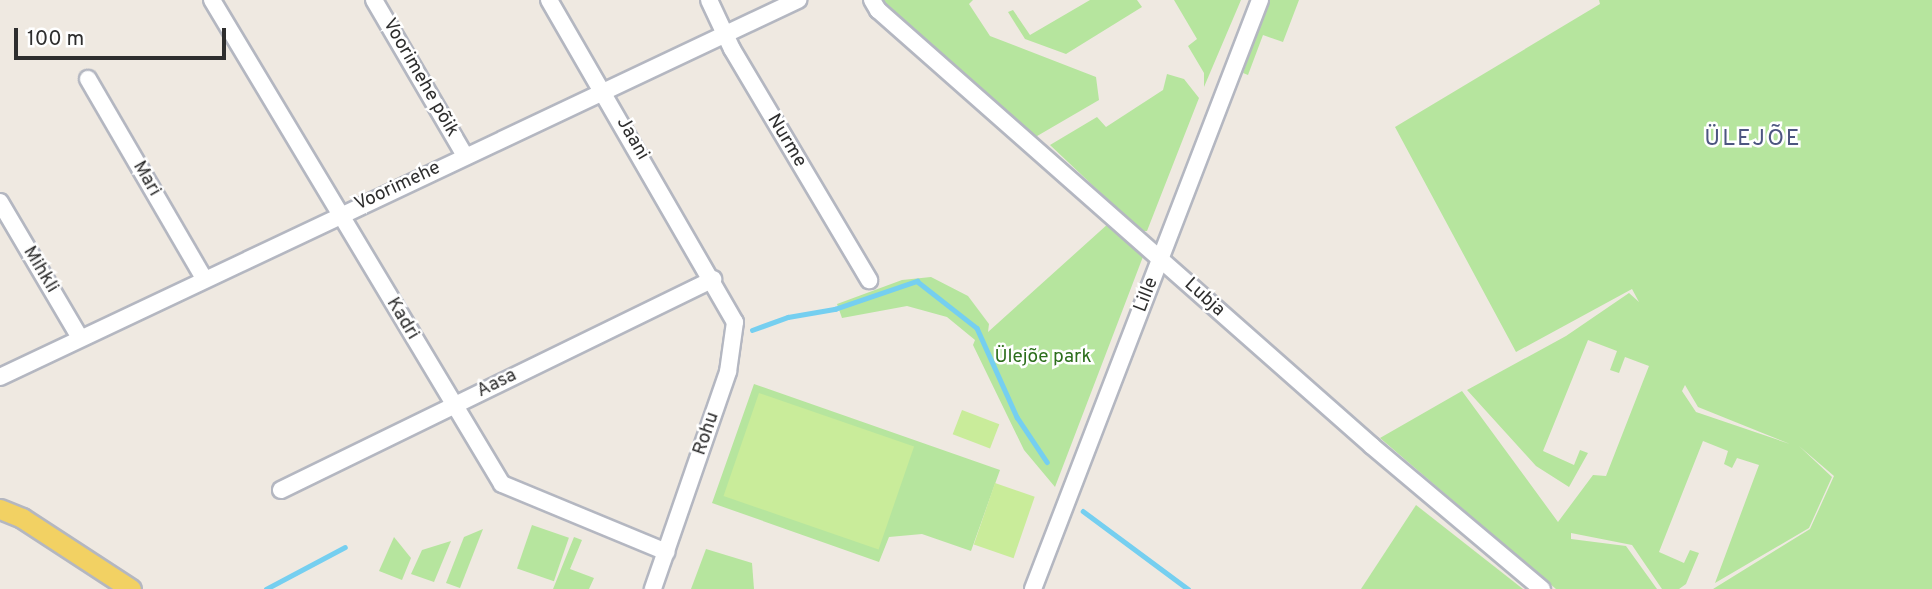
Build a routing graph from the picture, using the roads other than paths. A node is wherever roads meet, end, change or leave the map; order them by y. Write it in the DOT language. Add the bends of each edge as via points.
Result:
graph roads {
  1 [pos="212,0"];
  2 [pos="374,0"];
  3 [pos="549,0"];
  4 [pos="709,0"];
  5 [pos="798,0"];
  6 [pos="872,0"];
  7 [pos="1259,0"];
  8 [pos="728,36"];
  9 [pos="88,79"];
  10 [pos="602,90"];
  11 [pos="466,156"];
  12 [pos="0,202"];
  13 [pos="339,214"];
  14 [pos="1161,259"];
  15 [pos="204,278"];
  16 [pos="713,279"];
  17 [pos="869,280"];
  18 [pos="80,338"];
  19 [pos="0,376"];
  20 [pos="453,405"];
  21 [pos="281,491"];
  22 [pos="0,509"];
  23 [pos="666,552"];
  24 [pos="131,589"];
  25 [pos="653,589"];
  26 [pos="1032,589"];
  27 [pos="1542,589"];
  1 -- 13 [label="street, Kadri"];
  2 -- 11 [label="street, Voorimehe põik"];
  3 -- 10 [label="street, Jaani"];
  4 -- 8 [label="street, Nurme"];
  5 -- 8 [label="street, Voorimehe"];
  6 -- 14 [label="street, Lubja"];
  7 -- 14 [label="street, Lille"];
  8 -- 10 [label="street, Voorimehe"];
  8 -- 17 [label="street, Nurme"];
  9 -- 15 [label="street, Mari"];
  10 -- 11 [label="street, Voorimehe"];
  10 -- 16 [label="street, Jaani"];
  11 -- 13 [label="street, Voorimehe"];
  12 -- 18 [label="street, Mihkli"];
  13 -- 15 [label="street, Voorimehe"];
  13 -- 20 [label="street, Kadri"];
  14 -- 26 [label="street, Lille"];
  14 -- 27 [label="street, Lubja"];
  15 -- 18 [label="street, Voorimehe"];
  16 -- 20 [label="street, Aasa"];
  16 -- 23 [label="street, Rohu" via="735,322 728,372"];
  18 -- 19 [label="street, Voorimehe"];
  20 -- 21 [label="street, Aasa"];
  20 -- 23 [label="street, Kadri" via="502,484"];
  22 -- 24 [label="main road" via="32,524"];
  23 -- 25 [label="street, Rohu"];
}
